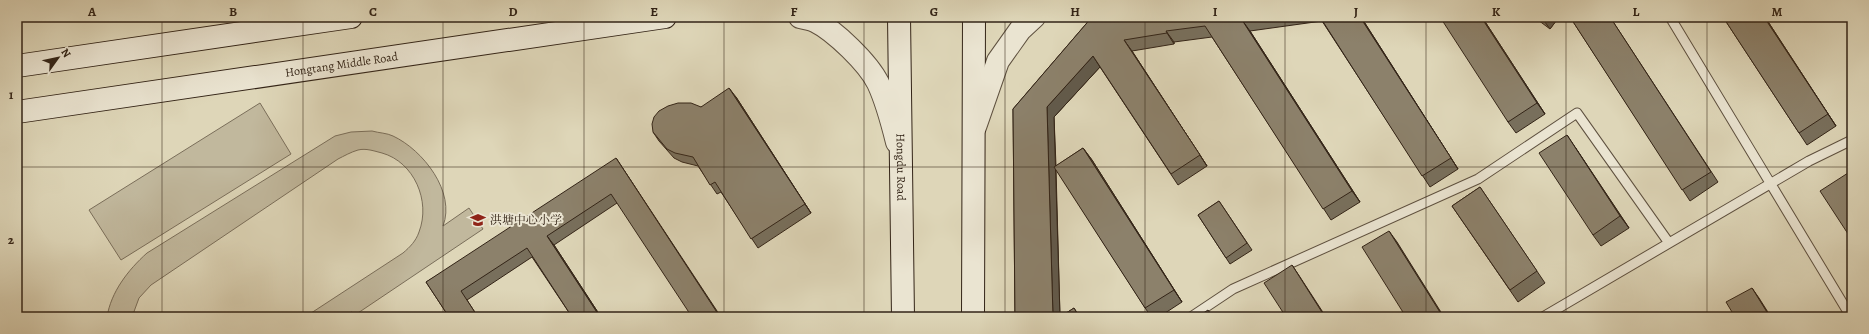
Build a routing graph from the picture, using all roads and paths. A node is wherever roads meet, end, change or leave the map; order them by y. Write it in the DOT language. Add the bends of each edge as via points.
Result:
graph roads {
  1 [pos="351,17"];
  2 [pos="665,17"];
  3 [pos="800,17"];
  4 [pos="899,17"];
  5 [pos="974,17"];
  6 [pos="1034,17"];
  7 [pos="1670,17"];
  8 [pos="17,66"];
  9 [pos="17,112"];
  10 [pos="974,132"];
  11 [pos="1852,140"];
  12 [pos="901,155"];
  13 [pos="1770,184"];
  14 [pos="1669,243"];
  15 [pos="903,317"];
  16 [pos="973,317"];
  17 [pos="1191,317"];
  18 [pos="1543,317"];
  19 [pos="1851,317"];
  1 -- 8 [label="main road"];
  2 -- 9 [label="main road, Hongtang Middle Road"];
  3 -- 12 [label="main road" via="815,21 862,60 877,82 889,111"];
  4 -- 12 [label="main road, Hongdu Road"];
  5 -- 10 [label="main road"];
  6 -- 10 [label="main road" via="1020,30 998,61"];
  7 -- 13 [label="lane"];
  10 -- 16 [label="main road"];
  11 -- 13 [label="lane"];
  12 -- 15 [label="main road, Hongdu Road"];
  13 -- 14 [label="lane"];
  13 -- 19 [label="lane"];
  14 -- 17 [label="lane" via="1578,113 1478,179 1233,289"];
  14 -- 18 [label="lane"];
}
